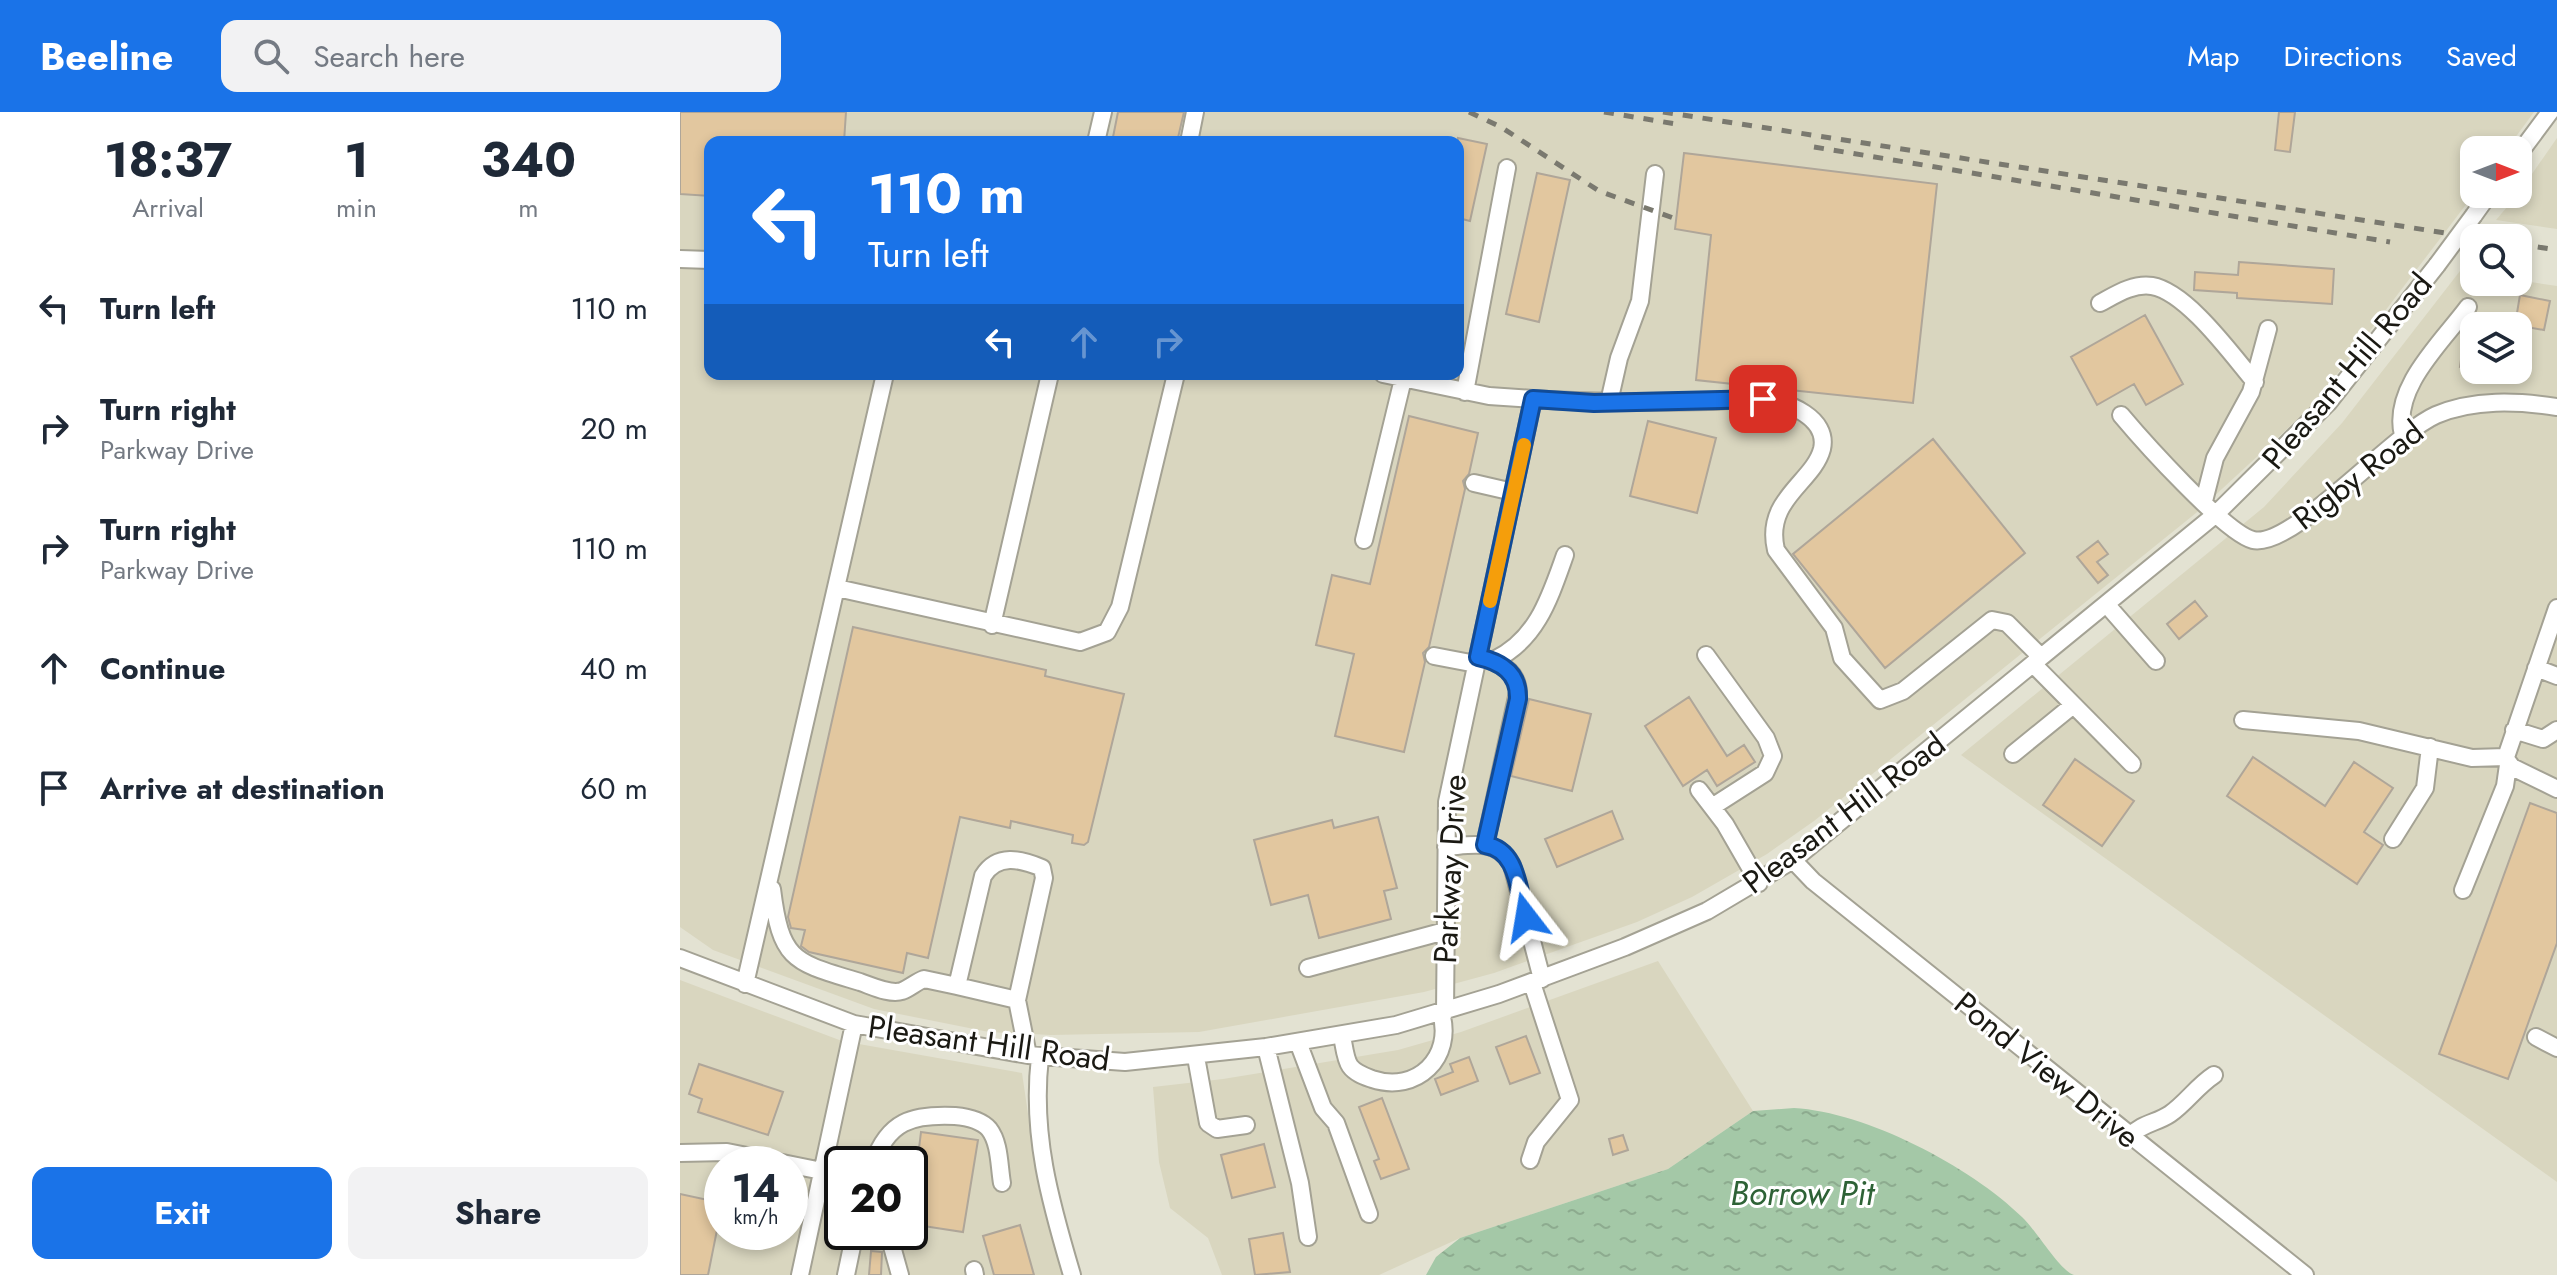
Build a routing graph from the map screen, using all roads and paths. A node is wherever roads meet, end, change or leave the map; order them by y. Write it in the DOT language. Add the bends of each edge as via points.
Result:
graph roads {
  1 [pos="1103,112"];
  2 [pos="1195,112"];
  3 [pos="2550,112"];
  4 [pos="1097,136"];
  5 [pos="1190,136"];
  6 [pos="2532,136"];
  7 [pos="1507,168"];
  8 [pos="1655,174"];
  9 [pos="2479,208"];
  10 [pos="680,259"];
  11 [pos="704,260"];
  12 [pos="2100,303"];
  13 [pos="2468,307"];
  14 [pos="2268,329"];
  15 [pos="884,380"];
  16 [pos="1049,380"];
  17 [pos="1175,380"];
  18 [pos="1403,380"];
  19 [pos="1408,380"];
  20 [pos="2255,382"];
  21 [pos="1465,392"];
  22 [pos="1533,399"];
  23 [pos="1615,401"];
  24 [pos="2557,407"];
  25 [pos="2121,415"];
  26 [pos="2403,435"];
  27 [pos="1474,483"];
  28 [pos="1513,492"];
  29 [pos="2204,501"];
  30 [pos="2216,514"];
  31 [pos="1364,540"];
  32 [pos="1565,555"];
  33 [pos="837,588"];
  34 [pos="2107,605"];
  35 [pos="2557,608"];
  36 [pos="992,625"];
  37 [pos="1706,655"];
  38 [pos="1434,656"];
  39 [pos="2037,660"];
  40 [pos="1482,661"];
  41 [pos="2156,661"];
  42 [pos="2536,668"];
  43 [pos="2557,676"];
  44 [pos="2072,706"];
  45 [pos="2243,720"];
  46 [pos="2514,730"];
  47 [pos="2557,730"];
  48 [pos="2430,747"];
  49 [pos="2013,754"];
  50 [pos="2507,761"];
  51 [pos="2132,764"];
  52 [pos="2557,789"];
  53 [pos="1699,790"];
  54 [pos="1712,807"];
  55 [pos="2393,839"];
  56 [pos="1485,845"];
  57 [pos="1446,847"];
  58 [pos="1793,860"];
  59 [pos="771,876"];
  60 [pos="1759,883"];
  61 [pos="2463,890"];
  62 [pos="1445,931"];
  63 [pos="680,958"];
  64 [pos="1308,968"];
  65 [pos="1537,981"];
  66 [pos="745,984"];
  67 [pos="957,986"];
  68 [pos="1017,1000"];
  69 [pos="1443,1013"];
  70 [pos="854,1024"];
  71 [pos="1342,1036"];
  72 [pos="2536,1037"];
  73 [pos="1298,1042"];
  74 [pos="1266,1047"];
  75 [pos="2557,1048"];
  76 [pos="1034,1056"];
  77 [pos="1196,1057"];
  78 [pos="2214,1075"];
  79 [pos="1246,1125"];
  80 [pos="2130,1136"];
  81 [pos="882,1146"];
  82 [pos="680,1153"];
  83 [pos="1530,1160"];
  84 [pos="821,1175"];
  85 [pos="824,1176"];
  86 [pos="1002,1183"];
  87 [pos="1369,1214"];
  88 [pos="1308,1237"];
  89 [pos="851,1250"];
  90 [pos="893,1250"];
  91 [pos="800,1275"];
  92 [pos="846,1275"];
  93 [pos="900,1275"];
  94 [pos="1072,1275"];
  95 [pos="2305,1275"];
  1 -- 4 [label="street"];
  2 -- 5 [label="street"];
  3 -- 6 [label="street"];
  7 -- 21 [label="street"];
  8 -- 23 [label="street" via="1640,301 1619,358"];
  9 -- 30 [label="street, Pleasant Hill Road, bridge" via="2328,403"];
  10 -- 11 [label="street"];
  12 -- 20 [label="street" via="2132,287 2166,290"];
  13 -- 26 [label="street" via="2411,384 2401,415"];
  14 -- 20 [label="street"];
  15 -- 33 [label="street"];
  16 -- 36 [label="street"];
  17 -- 36 [label="street" via="1120,607 1107,632 1080,642"];
  18 -- 31 [label="street"];
  19 -- 21 [label="street"];
  20 -- 29 [label="street" via="2215,458"];
  21 -- 22 [label="street"];
  22 -- 23 [label="street"];
  22 -- 28 [label="street, Parkway Drive"];
  23 -- 39 [label="street" via="1763,399 1809,415 1823,437 1822,451 1781,505 1772,536 1776,550 1834,628 1842,658 1880,700 1903,691 1992,620 2007,623"];
  24 -- 26 [label="street, Rigby Road" via="2465,407"];
  25 -- 29 [label="street, Rigby Road"];
  26 -- 30 [label="street, Rigby Road" via="2278,536 2259,541 2243,536"];
  27 -- 28 [label="street"];
  28 -- 40 [label="street, Parkway Drive"];
  29 -- 30 [label="street, Rigby Road"];
  30 -- 34 [label="street, Pleasant Hill Road"];
  32 -- 40 [label="street" via="1531,632"];
  33 -- 36 [label="street"];
  33 -- 59 [label="street"];
  34 -- 39 [label="street, Pleasant Hill Road"];
  34 -- 41 [label="street"];
  35 -- 42 [label="street"];
  37 -- 54 [label="street" via="1766,738 1773,756 1765,773"];
  38 -- 40 [label="street"];
  39 -- 44 [label="street"];
  39 -- 58 [label="street, Pleasant Hill Road"];
  40 -- 56 [label="street" via="1514,678 1518,699"];
  40 -- 57 [label="street, Parkway Drive" via="1447,802"];
  42 -- 43 [label="street"];
  42 -- 46 [label="street"];
  44 -- 49 [label="street"];
  44 -- 51 [label="street"];
  45 -- 48 [label="street" via="2359,731"];
  46 -- 47 [label="street" via="2543,739"];
  46 -- 50 [label="street"];
  48 -- 50 [label="street"];
  48 -- 55 [label="street" via="2425,788"];
  50 -- 52 [label="street"];
  50 -- 61 [label="street" via="2505,786"];
  53 -- 54 [label="street"];
  54 -- 60 [label="street"];
  56 -- 57 [label="street"];
  56 -- 65 [label="street" via="1499,848 1512,865"];
  57 -- 62 [label="street, Parkway Drive"];
  58 -- 60 [label="street, Pleasant Hill Road"];
  58 -- 80 [label="street, Pond View Drive"];
  59 -- 66 [label="street"];
  59 -- 67 [label="street" via="777,928 797,960 886,990 903,991 924,979"];
  60 -- 65 [label="street, Pleasant Hill Road" via="1707,911"];
  62 -- 64 [label="street"];
  62 -- 69 [label="street, Parkway Drive"];
  63 -- 66 [label="street, Pleasant Hill Road"];
  65 -- 69 [label="street, Pleasant Hill Road"];
  65 -- 83 [label="street" via="1570,1100 1536,1142"];
  66 -- 70 [label="street, Pleasant Hill Road"];
  67 -- 68 [label="street"];
  67 -- 68 [label="street" via="983,876 995,863 1023,860 1042,868 1044,878"];
  68 -- 76 [label="street"];
  69 -- 71 [label="street, Pleasant Hill Road"];
  69 -- 71 [label="street, Parkway Drive" via="1446,1032 1441,1048 1425,1071 1401,1083 1381,1082 1354,1070"];
  70 -- 76 [label="street, Pleasant Hill Road"];
  70 -- 84 [label="street"];
  71 -- 73 [label="street, Pleasant Hill Road"];
  72 -- 75 [label="street"];
  73 -- 74 [label="street, Pleasant Hill Road"];
  73 -- 87 [label="street" via="1323,1108 1336,1123"];
  74 -- 77 [label="street, Pleasant Hill Road"];
  74 -- 88 [label="street"];
  76 -- 77 [label="street, Pleasant Hill Road" via="1125,1062"];
  76 -- 94 [label="street" via="1038,1142"];
  77 -- 79 [label="street" via="1208,1123 1217,1129"];
  78 -- 80 [label="street" via="2170,1114"];
  80 -- 95 [label="street, Pond View Drive"];
  81 -- 86 [label="street" via="889,1133 913,1117 961,1117 989,1129"];
  82 -- 84 [label="street" via="727,1152"];
  84 -- 85 [label="street"];
  84 -- 91 [label="street"];
  89 -- 92 [label="street"];
  90 -- 93 [label="street"];
}
